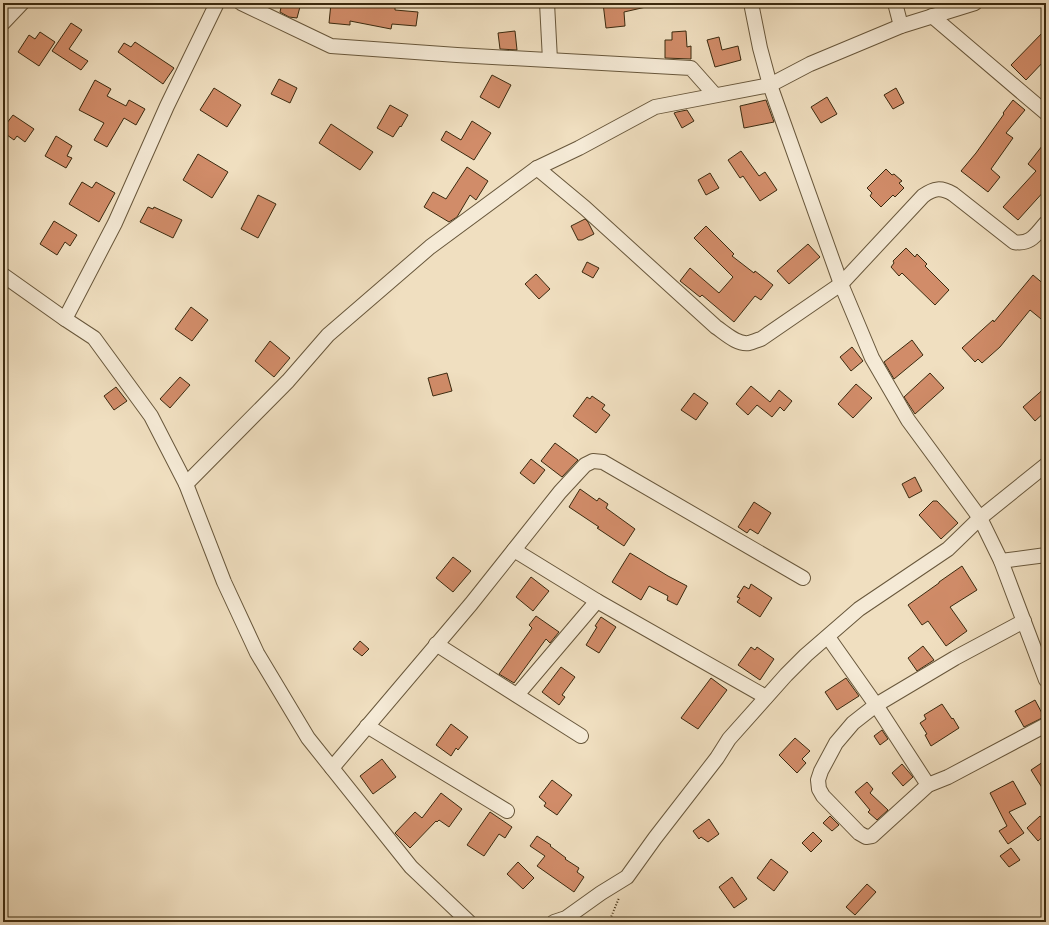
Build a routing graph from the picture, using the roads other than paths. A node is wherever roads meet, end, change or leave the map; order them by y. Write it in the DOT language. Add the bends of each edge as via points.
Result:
graph roads {
  1 [pos="22,3"];
  2 [pos="217,3"];
  3 [pos="241,3"];
  4 [pos="547,3"];
  5 [pos="751,3"];
  6 [pos="895,3"];
  7 [pos="975,3"];
  8 [pos="932,16"];
  9 [pos="3,23"];
  10 [pos="900,26"];
  11 [pos="550,60"];
  12 [pos="770,85"];
  13 [pos="715,95"];
  14 [pos="1046,113"];
  15 [pos="537,168"];
  16 [pos="1046,223"];
  17 [pos="3,275"];
  18 [pos="841,284"];
  19 [pos="66,319"];
  20 [pos="1046,464"];
  21 [pos="186,484"];
  22 [pos="980,518"];
  23 [pos="514,550"];
  24 [pos="1046,554"];
  25 [pos="1001,562"];
  26 [pos="803,578"];
  27 [pos="597,601"];
  28 [pos="1024,621"];
  29 [pos="828,637"];
  30 [pos="436,644"];
  31 [pos="1046,680"];
  32 [pos="517,695"];
  33 [pos="766,697"];
  34 [pos="876,705"];
  35 [pos="1046,725"];
  36 [pos="367,726"];
  37 [pos="581,736"];
  38 [pos="332,768"];
  39 [pos="928,785"];
  40 [pos="507,811"];
  41 [pos="469,922"];
  42 [pos="554,922"];
  1 -- 9 [label="street"];
  2 -- 19 [label="street" via="166,106 115,223"];
  3 -- 11 [label="street" via="331,46"];
  4 -- 11 [label="street"];
  5 -- 12 [label="street"];
  6 -- 10 [label="street"];
  7 -- 8 [label="street"];
  8 -- 10 [label="street"];
  8 -- 14 [label="street"];
  10 -- 12 [label="street" via="810,64"];
  11 -- 13 [label="street" via="690,68"];
  12 -- 13 [label="street"];
  12 -- 18 [label="street"];
  13 -- 15 [label="street" via="655,107"];
  15 -- 18 [label="street" via="716,327 742,343 761,339"];
  15 -- 21 [label="street" via="430,247 328,335 288,381"];
  16 -- 18 [label="street" via="1028,242 1020,244 953,194 940,189 931,190"];
  17 -- 19 [label="street"];
  18 -- 22 [label="street" via="872,358 905,414"];
  19 -- 21 [label="street" via="94,338 151,416"];
  20 -- 22 [label="street"];
  21 -- 38 [label="street" via="224,582 257,653 308,738"];
  22 -- 25 [label="street"];
  22 -- 29 [label="street" via="948,549 859,609"];
  23 -- 26 [label="street" via="560,492 585,465 593,461 603,462"];
  23 -- 27 [label="street"];
  23 -- 30 [label="street"];
  24 -- 25 [label="street"];
  25 -- 28 [label="street"];
  27 -- 32 [label="street"];
  27 -- 33 [label="street"];
  28 -- 31 [label="street"];
  28 -- 34 [label="street"];
  29 -- 33 [label="street" via="806,655"];
  29 -- 34 [label="street"];
  30 -- 32 [label="street"];
  30 -- 36 [label="street"];
  32 -- 37 [label="street"];
  33 -- 42 [label="street" via="729,739 627,877 566,918"];
  34 -- 39 [label="street"];
  34 -- 39 [label="street" via="853,723 836,743 820,771 819,789 823,796 859,834 866,837 872,836"];
  35 -- 39 [label="street"];
  36 -- 38 [label="street"];
  36 -- 40 [label="street"];
  38 -- 41 [label="street" via="411,866"];
}
